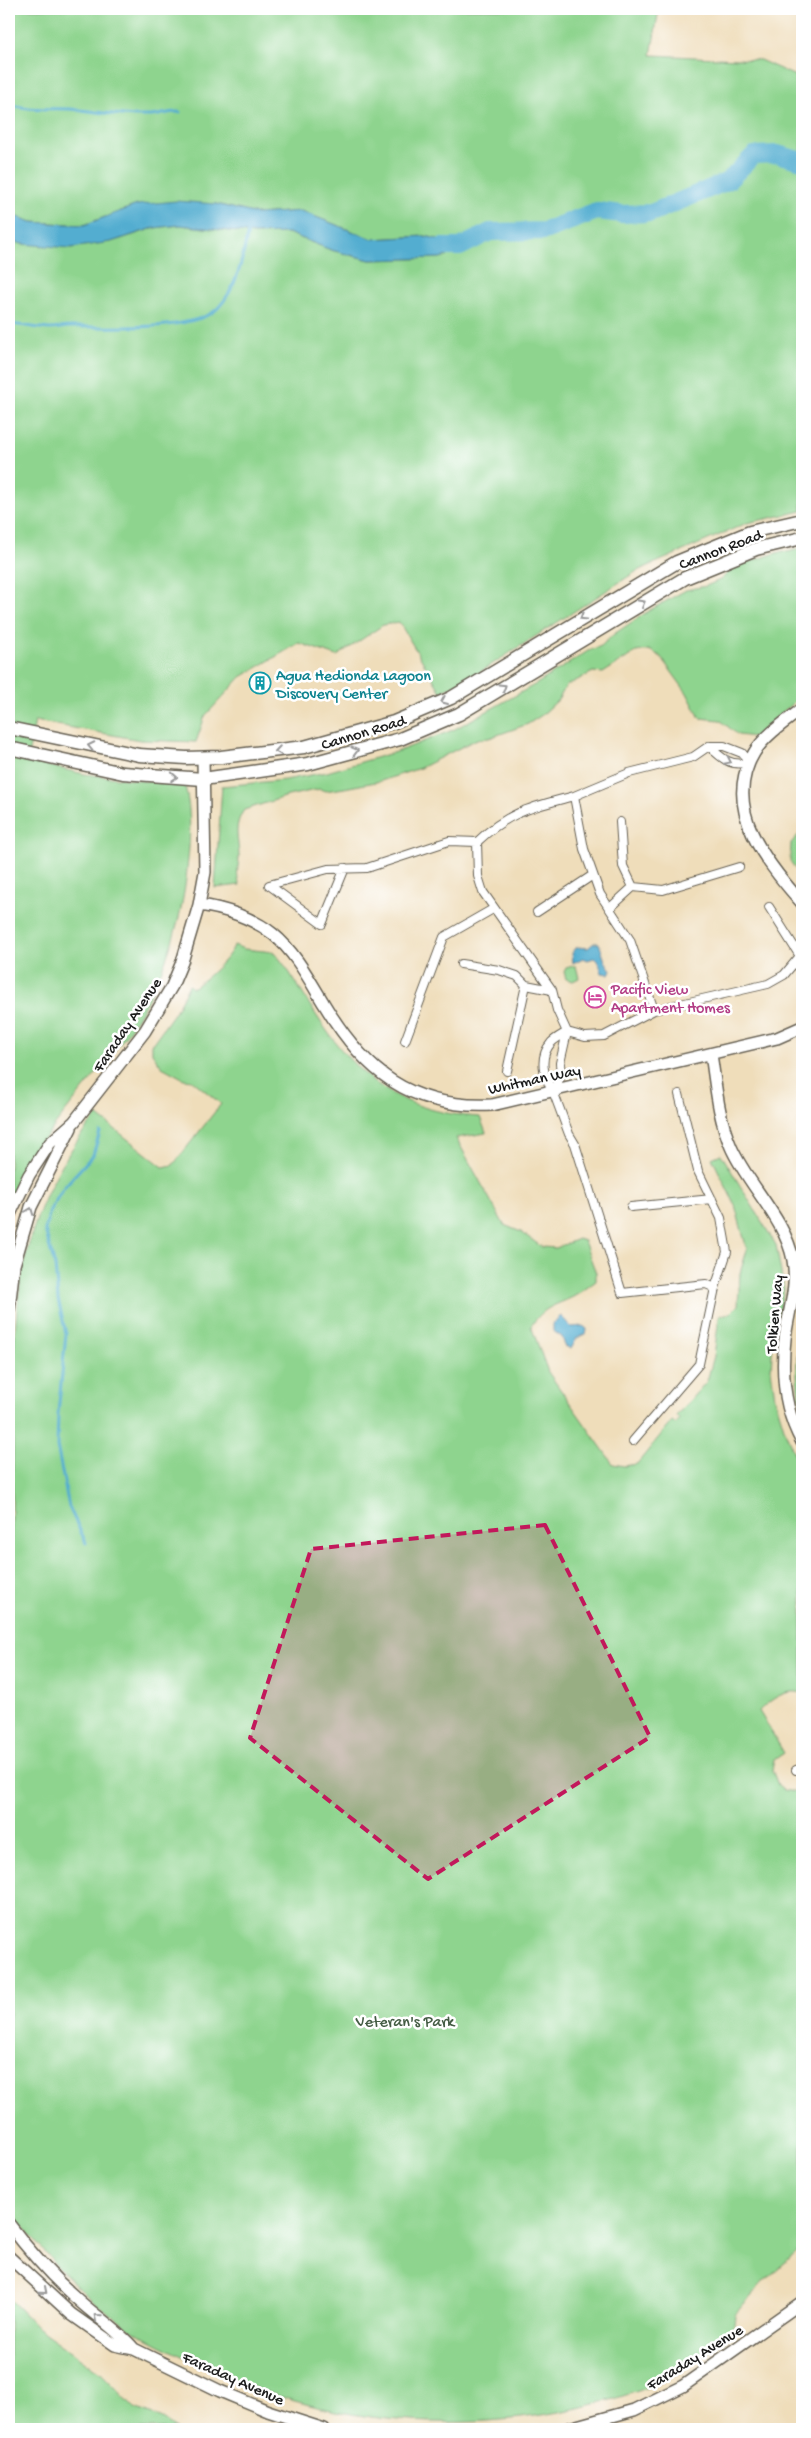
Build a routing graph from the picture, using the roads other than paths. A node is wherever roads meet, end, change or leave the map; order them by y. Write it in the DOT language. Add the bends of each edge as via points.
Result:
graph roads {
  1 [pos="802,520"];
  2 [pos="802,538"];
  3 [pos="802,709"];
  4 [pos="9,728"];
  5 [pos="709,746"];
  6 [pos="9,748"];
  7 [pos="202,758"];
  8 [pos="750,762"];
  9 [pos="204,783"];
  10 [pos="574,796"];
  11 [pos="620,822"];
  12 [pos="477,842"];
  13 [pos="739,866"];
  14 [pos="345,868"];
  15 [pos="593,875"];
  16 [pos="633,887"];
  17 [pos="802,903"];
  18 [pos="199,905"];
  19 [pos="769,907"];
  20 [pos="610,908"];
  21 [pos="493,909"];
  22 [pos="537,912"];
  23 [pos="461,964"];
  24 [pos="526,985"];
  25 [pos="552,990"];
  26 [pos="654,1010"];
  27 [pos="802,1027"];
  28 [pos="567,1032"];
  29 [pos="405,1041"];
  30 [pos="711,1054"];
  31 [pos="507,1071"];
  32 [pos="553,1091"];
  33 [pos="680,1094"];
  34 [pos="74,1122"];
  35 [pos="712,1199"];
  36 [pos="631,1208"];
  37 [pos="9,1216"];
  38 [pos="798,1265"];
  39 [pos="715,1288"];
  40 [pos="9,1309"];
  41 [pos="633,1441"];
  42 [pos="802,1442"];
  43 [pos="9,2224"];
  44 [pos="9,2257"];
  45 [pos="802,2302"];
  46 [pos="134,2349"];
  47 [pos="324,2429"];
  48 [pos="566,2429"];
  1 -- 7 [label="main road, Cannon Road, one-way" via="750,532 677,562 451,698 394,722 304,747"];
  9 -- 2 [label="main road, Cannon Road, one-way" via="308,764 400,739 459,714 684,578 756,549"];
  3 -- 8 [label="main road" via="754,752"];
  7 -- 4 [label="main road, Cannon Road, one-way" via="125,754"];
  5 -- 8 [label="street" via="724,746 742,752"];
  5 -- 8 [label="street, one-way" via="723,760 738,765"];
  5 -- 10 [label="street" via="693,757 629,773"];
  6 -- 9 [label="main road, Cannon Road, one-way" via="123,774"];
  7 -- 9 [label="main road, Faraday Avenue"];
  8 -- 17 [label="main road" via="743,789 749,829 772,869"];
  9 -- 18 [label="main road, Faraday Avenue" via="205,872"];
  10 -- 12 [label="street" via="505,818"];
  10 -- 15 [label="street" via="584,849"];
  11 -- 16 [label="street" via="623,866"];
  12 -- 14 [label="street" via="449,841 367,868"];
  12 -- 21 [label="street" via="478,876"];
  13 -- 16 [label="street" via="663,890"];
  14 -- 14 [label="street" via="328,869 269,885 322,924"];
  15 -- 20 [label="street"];
  15 -- 22 [label="street"];
  16 -- 20 [label="street"];
  18 -- 32 [label="main road, Whitman Way" via="243,917 272,933 304,971 356,1051 372,1068 410,1091 443,1102 476,1106"];
  18 -- 34 [label="main road, Faraday Avenue" via="182,962 165,998 132,1049"];
  19 -- 26 [label="street" via="800,956 784,975 768,984"];
  20 -- 26 [label="street" via="630,940"];
  21 -- 25 [label="street"];
  21 -- 29 [label="street" via="444,937"];
  23 -- 24 [label="street" via="499,970 517,976"];
  24 -- 25 [label="street"];
  24 -- 31 [label="street"];
  25 -- 28 [label="street"];
  26 -- 28 [label="street" via="604,1036 585,1038"];
  27 -- 30 [label="main road, Whitman Way" via="777,1038"];
  28 -- 32 [label="street" via="560,1063 561,1076"];
  28 -- 32 [label="street" via="550,1043 544,1057 545,1079"];
  30 -- 32 [label="main road, Whitman Way"];
  30 -- 38 [label="main road, Tolkien Way" via="720,1117 732,1148 787,1239"];
  32 -- 39 [label="street" via="575,1144 622,1293 706,1284"];
  33 -- 35 [label="street" via="698,1171"];
  34 -- 37 [label="main road, Faraday Avenue" via="50,1143 29,1175"];
  40 -- 34 [label="main road, Faraday Avenue, one-way" via="14,1265 31,1207"];
  35 -- 36 [label="street"];
  35 -- 39 [label="street" via="721,1218 727,1252"];
  38 -- 42 [label="main road, Tolkien Way" via="785,1340 784,1397"];
  39 -- 41 [label="street" via="699,1364"];
  46 -- 43 [label="main road, Faraday Avenue, one-way" via="50,2274"];
  44 -- 46 [label="main road, Faraday Avenue, one-way" via="71,2314 115,2345"];
  45 -- 48 [label="main road, Faraday Avenue" via="683,2386 634,2410"];
  46 -- 47 [label="main road, Faraday Avenue" via="220,2391"];
}
